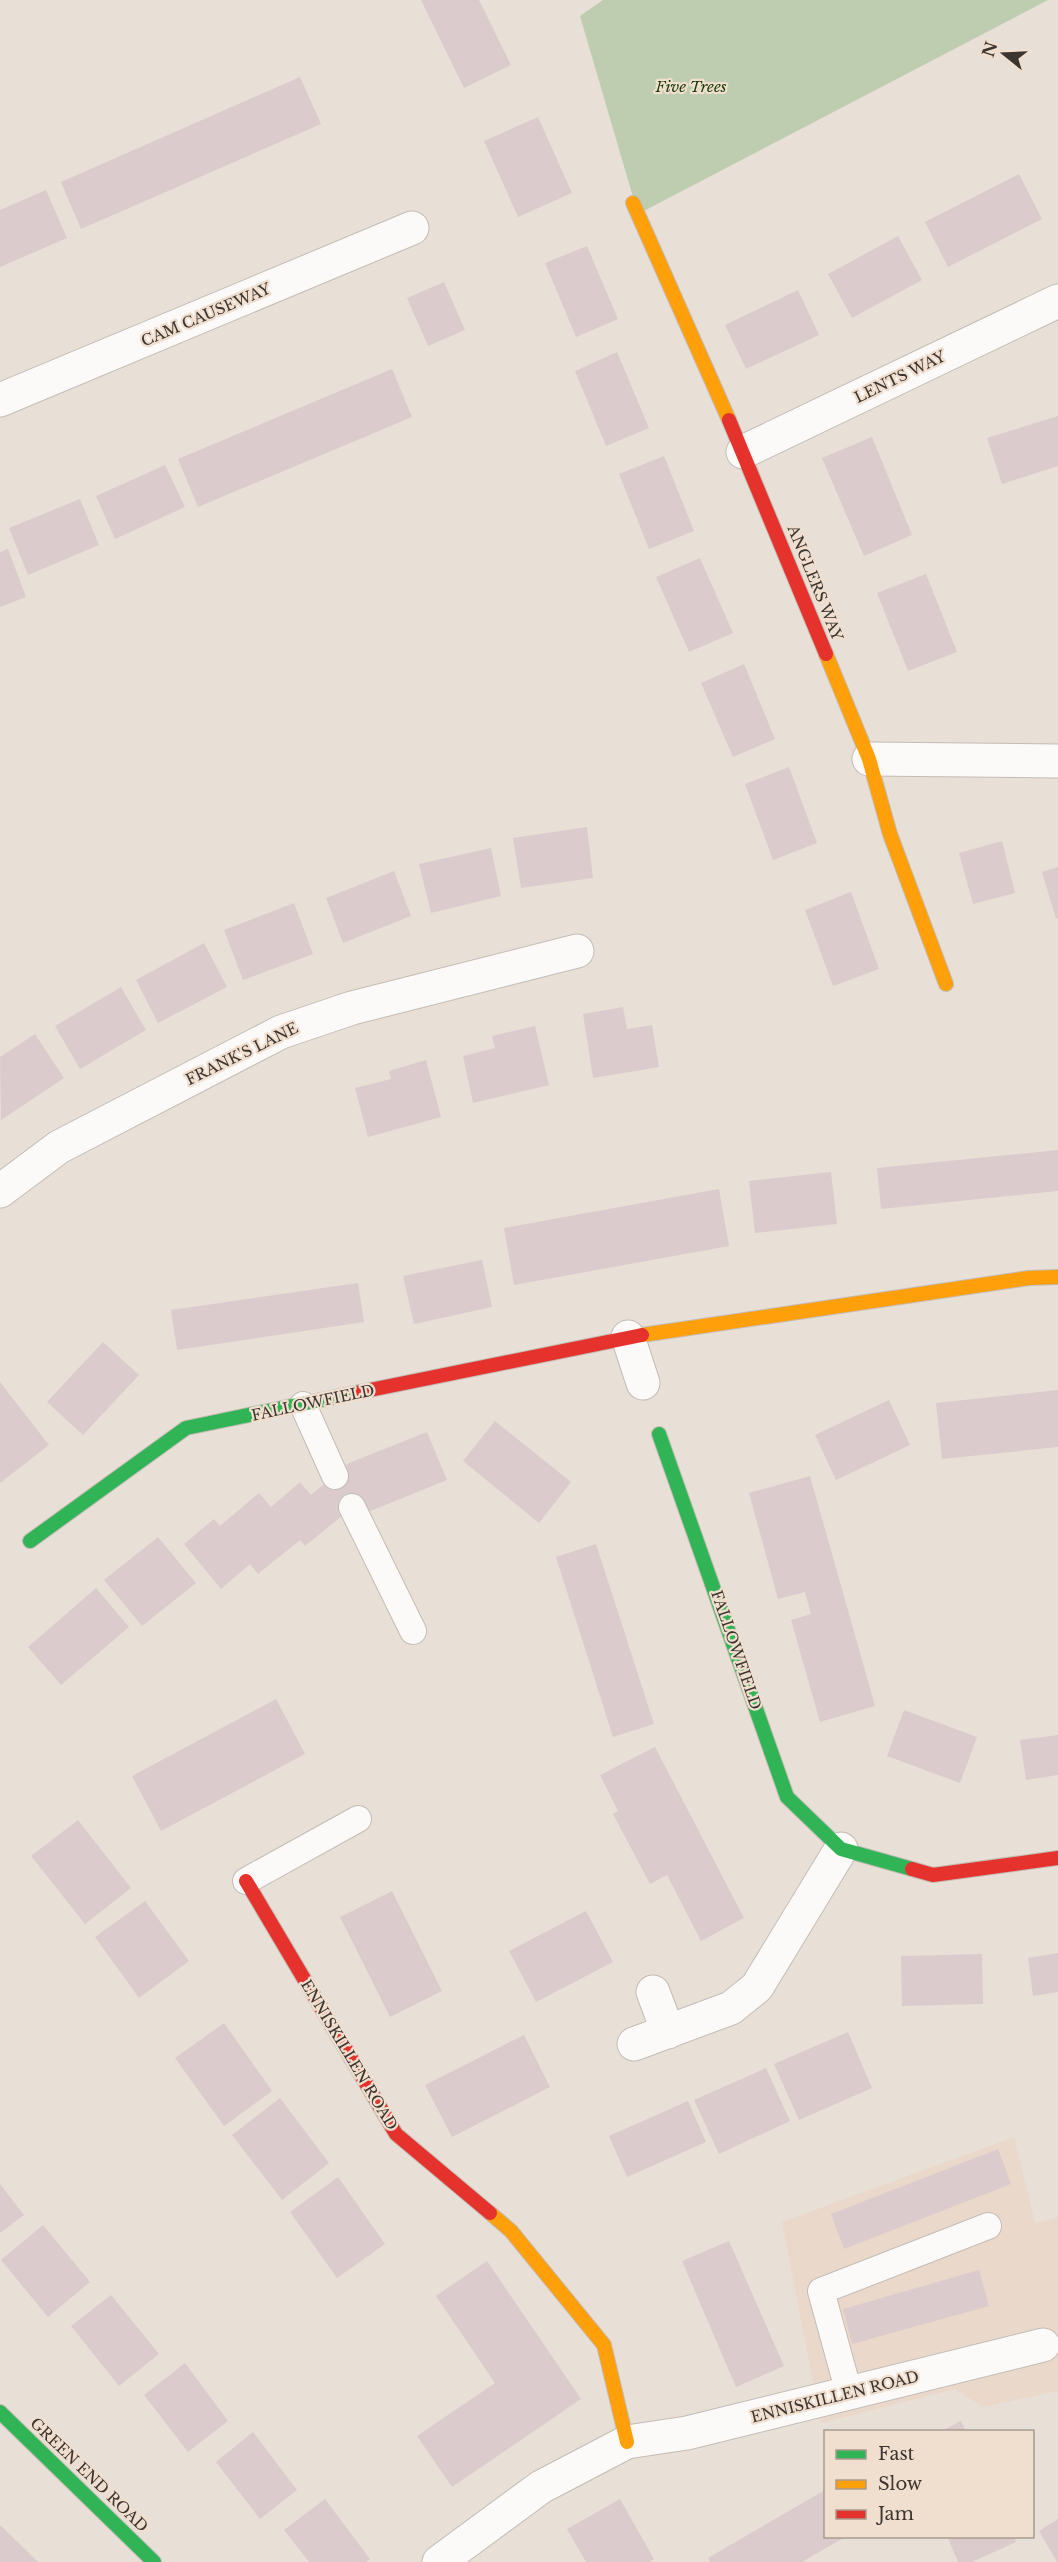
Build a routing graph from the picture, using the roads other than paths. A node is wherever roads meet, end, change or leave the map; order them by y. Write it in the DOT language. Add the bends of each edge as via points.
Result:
graph roads {
  1 [pos="633,203"];
  2 [pos="412,228"];
  3 [pos="1058,301"];
  4 [pos="0,400"];
  5 [pos="743,452"];
  6 [pos="869,759"];
  7 [pos="1058,761"];
  8 [pos="576,951"];
  9 [pos="946,984"];
  10 [pos="0,1191"];
  11 [pos="1058,1277"];
  12 [pos="628,1337"];
  13 [pos="643,1383"];
  14 [pos="303,1405"];
  15 [pos="659,1434"];
  16 [pos="335,1476"];
  17 [pos="352,1507"];
  18 [pos="30,1541"];
  19 [pos="413,1631"];
  20 [pos="358,1819"];
  21 [pos="841,1849"];
  22 [pos="1058,1858"];
  23 [pos="246,1881"];
  24 [pos="653,1992"];
  25 [pos="668,2031"];
  26 [pos="634,2044"];
  27 [pos="988,2226"];
  28 [pos="1043,2345"];
  29 [pos="849,2393"];
  30 [pos="0,2413"];
  31 [pos="627,2442"];
  32 [pos="154,2562"];
  33 [pos="439,2562"];
  1 -- 5 [label="street, ANGLERS WAY"];
  2 -- 4 [label="street, CAM CAUSEWAY"];
  3 -- 5 [label="street, LENTS WAY"];
  5 -- 6 [label="street, ANGLERS WAY"];
  6 -- 7 [label="street"];
  6 -- 9 [label="street, ANGLERS WAY" via="890,834"];
  8 -- 10 [label="street, FRANK'S LANE" via="352,1008 281,1032 59,1147"];
  11 -- 12 [label="street, FALLOWFIELD" via="1029,1278"];
  12 -- 13 [label="street"];
  12 -- 14 [label="street, FALLOWFIELD"];
  14 -- 16 [label="lane"];
  14 -- 18 [label="street, FALLOWFIELD" via="186,1428"];
  15 -- 21 [label="street, FALLOWFIELD" via="788,1797"];
  17 -- 19 [label="lane"];
  20 -- 23 [label="lane"];
  21 -- 22 [label="street, FALLOWFIELD" via="933,1875"];
  21 -- 25 [label="street" via="757,1987 731,2008"];
  23 -- 31 [label="street, ENNISKILLEN ROAD" via="396,2134 511,2231 604,2345"];
  24 -- 25 [label="street"];
  25 -- 26 [label="street"];
  27 -- 29 [label="lane" via="820,2291"];
  28 -- 29 [label="street, ENNISKILLEN ROAD"];
  29 -- 31 [label="street, ENNISKILLEN ROAD" via="687,2433"];
  30 -- 32 [label="street, GREEN END ROAD"];
  31 -- 33 [label="street, ENNISKILLEN ROAD" via="541,2487"];
}
